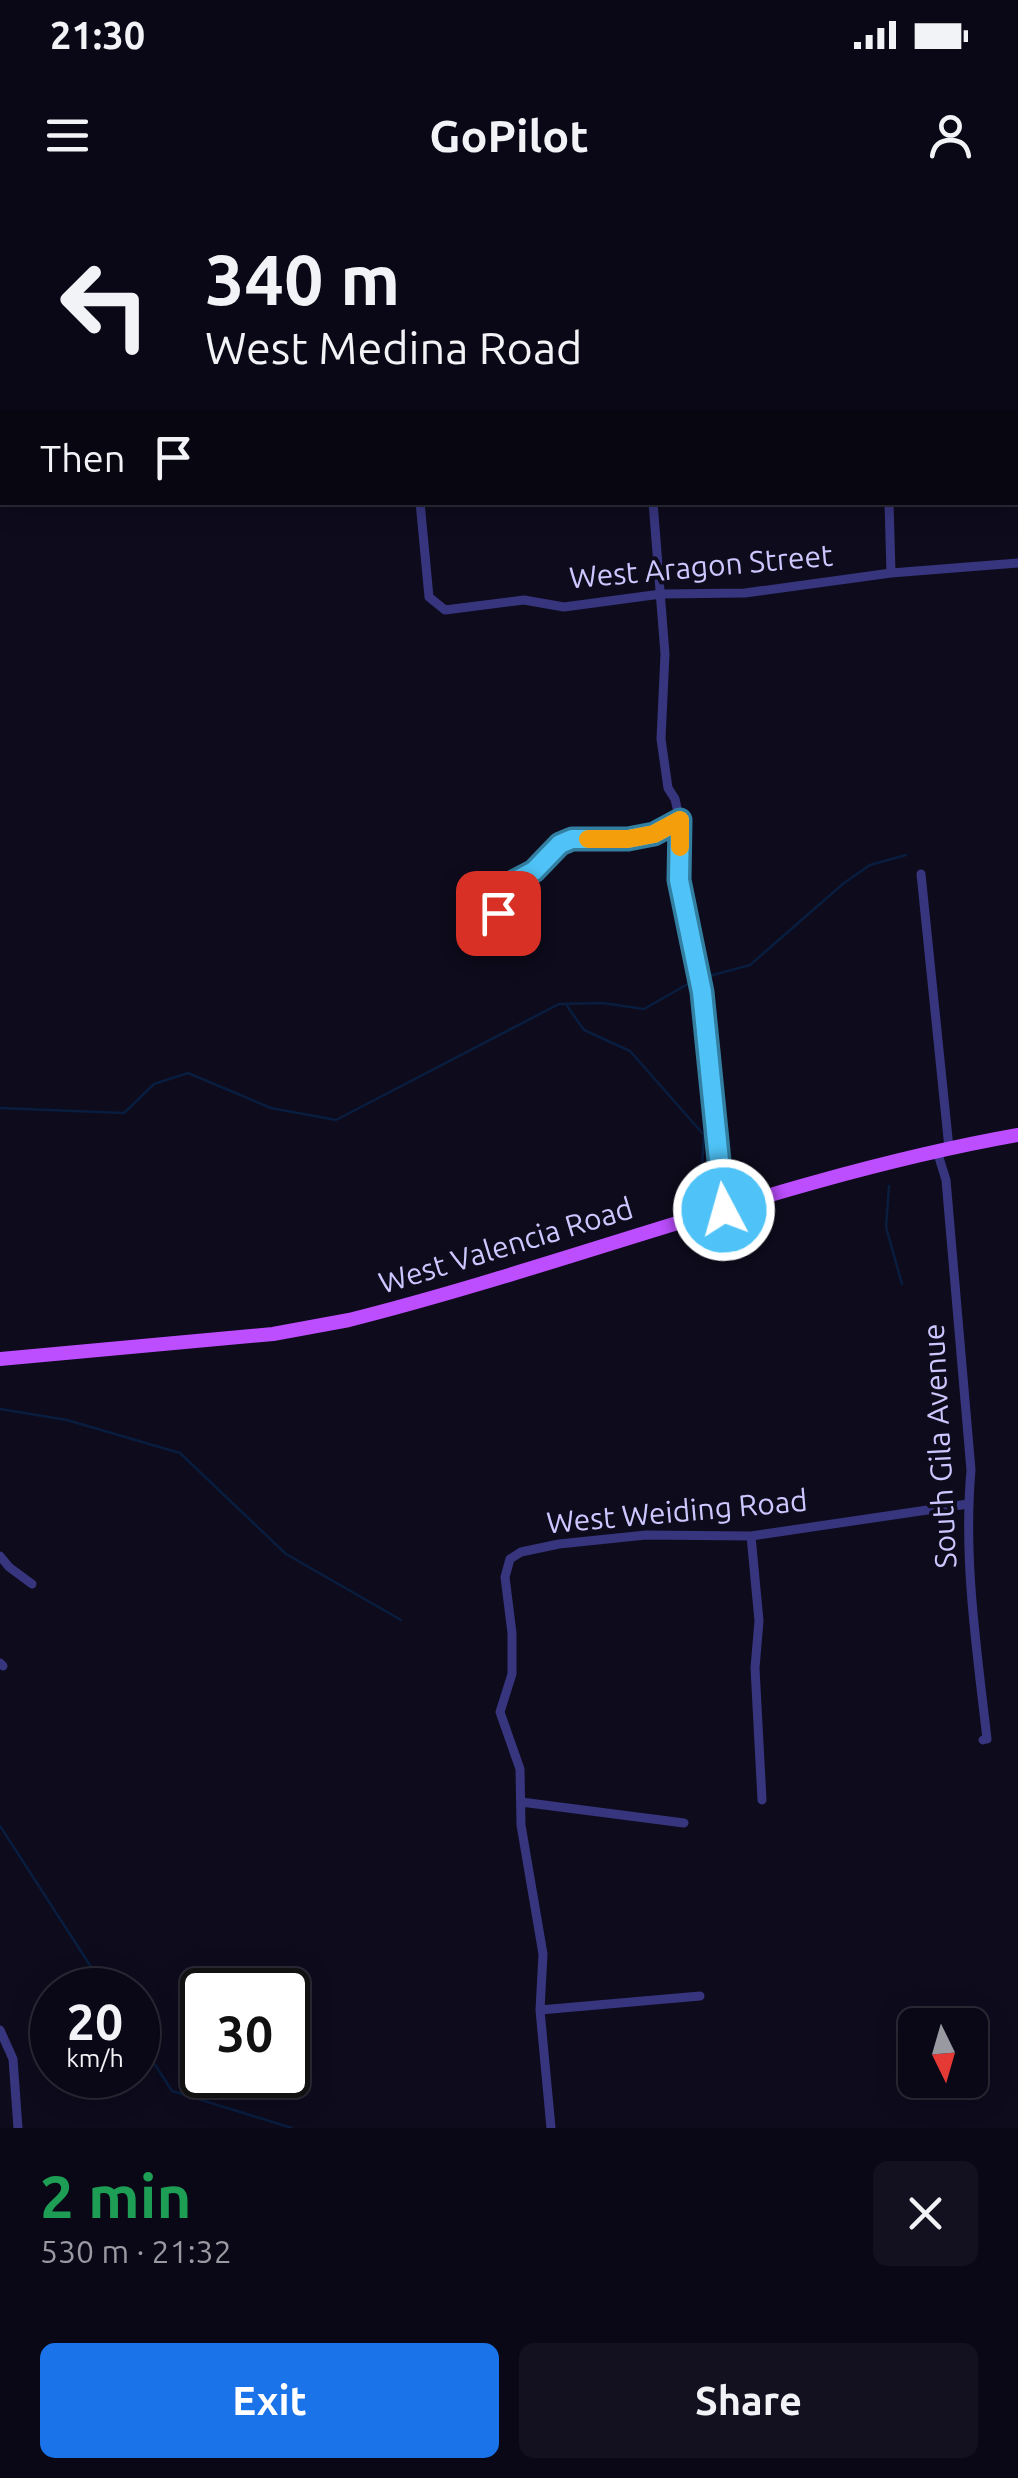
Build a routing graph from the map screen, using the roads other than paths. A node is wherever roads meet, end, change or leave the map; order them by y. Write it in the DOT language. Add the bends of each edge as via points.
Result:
graph roads {
  1 [pos="420,505"];
  2 [pos="652,505"];
  3 [pos="888,505"];
  4 [pos="1018,563"];
  5 [pos="891,573"];
  6 [pos="660,594"];
  7 [pos="680,820"];
  8 [pos="921,874"];
  9 [pos="497,924"];
  10 [pos="1018,1135"];
  11 [pos="943,1150"];
  12 [pos="724,1210"];
  13 [pos="0,1360"];
  14 [pos="968,1504"];
  15 [pos="751,1536"];
  16 [pos="0,1556"];
  17 [pos="32,1584"];
  18 [pos="985,1740"];
  19 [pos="762,1800"];
  20 [pos="521,1802"];
  21 [pos="684,1823"];
  22 [pos="700,1996"];
  23 [pos="540,2010"];
  24 [pos="0,2030"];
  25 [pos="18,2128"];
  26 [pos="551,2128"];
  1 -- 6 [label="street, West Aragon Street" via="429,598 446,610 524,600 564,607"];
  2 -- 6 [label="street"];
  3 -- 5 [label="street"];
  4 -- 5 [label="street, West Aragon Street"];
  5 -- 6 [label="street, West Aragon Street" via="745,593"];
  6 -- 7 [label="street" via="661,739"];
  7 -- 9 [label="street" via="654,834 560,844 509,887"];
  7 -- 12 [label="street" via="679,880 702,992"];
  8 -- 11 [label="street, South Gila Avenue"];
  10 -- 11 [label="main road, West Valencia Road"];
  11 -- 12 [label="main road, West Valencia Road"];
  11 -- 14 [label="street, South Gila Avenue" via="971,1470"];
  12 -- 13 [label="main road, West Valencia Road" via="349,1320 251,1337"];
  14 -- 15 [label="street, West Weiding Road"];
  14 -- 18 [label="street, South Gila Avenue"];
  15 -- 19 [label="street"];
  15 -- 20 [label="street, West Weiding Road" via="634,1536 535,1548 510,1559 505,1577 512,1674 500,1712 518,1754"];
  16 -- 17 [label="street"];
  20 -- 21 [label="street"];
  20 -- 23 [label="street" via="543,1954"];
  22 -- 23 [label="street"];
  23 -- 26 [label="street"];
  24 -- 25 [label="street" via="13,2060"];
}
